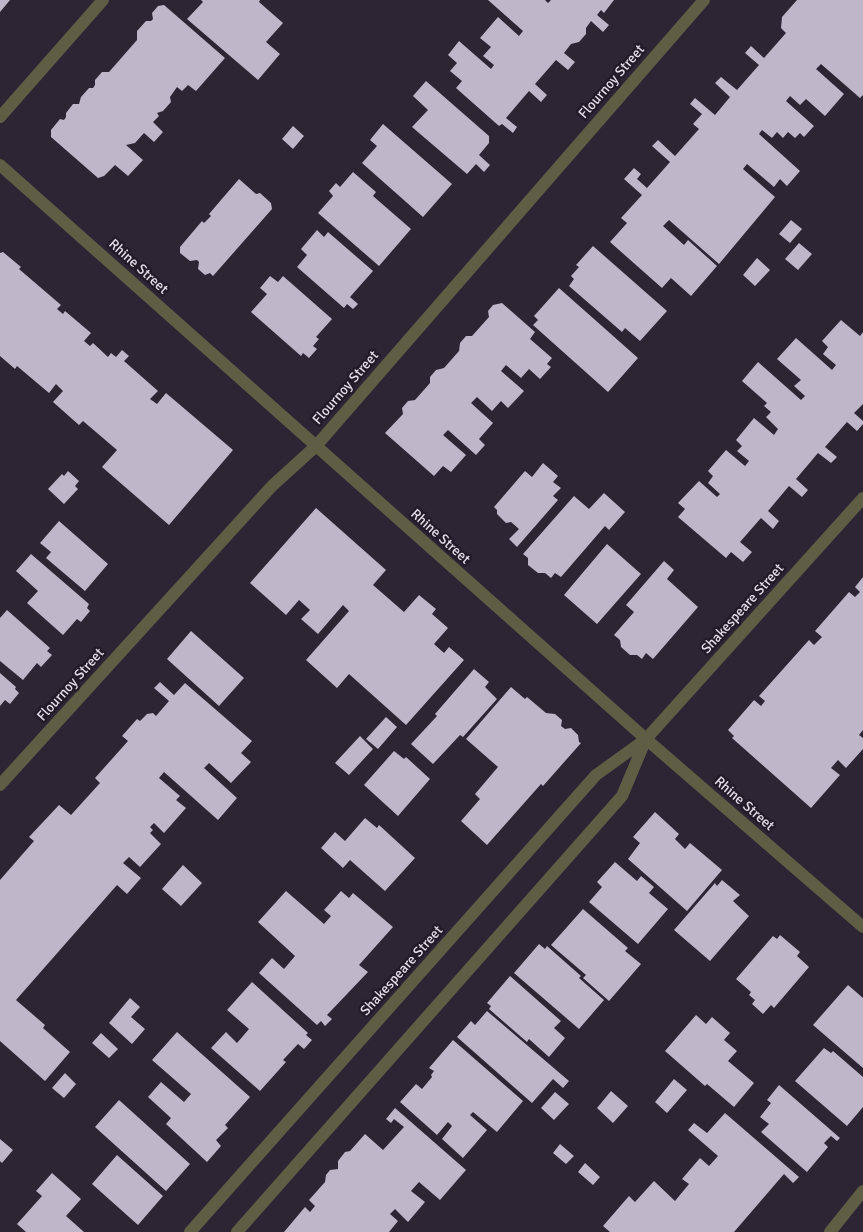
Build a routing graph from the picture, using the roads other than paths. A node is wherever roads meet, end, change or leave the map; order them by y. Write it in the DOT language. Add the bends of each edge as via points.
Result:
graph roads {
  1 [pos="103,0"];
  2 [pos="704,0"];
  3 [pos="0,117"];
  4 [pos="0,165"];
  5 [pos="316,446"];
  6 [pos="863,498"];
  7 [pos="646,739"];
  8 [pos="0,786"];
  9 [pos="863,927"];
  10 [pos="863,1191"];
  11 [pos="190,1232"];
  12 [pos="237,1232"];
  13 [pos="830,1232"];
  1 -- 3 [label="street"];
  2 -- 5 [label="street, Flournoy Street"];
  4 -- 5 [label="street, Rhine Street"];
  5 -- 7 [label="street, Rhine Street"];
  5 -- 8 [label="street, Flournoy Street" via="272,486"];
  6 -- 7 [label="street, Shakespeare Street"];
  7 -- 9 [label="street, Rhine Street"];
  7 -- 11 [label="street, Shakespeare Street" via="596,775"];
  7 -- 12 [label="street, Shakespeare Street" via="622,796"];
  10 -- 13 [label="street"];
}
